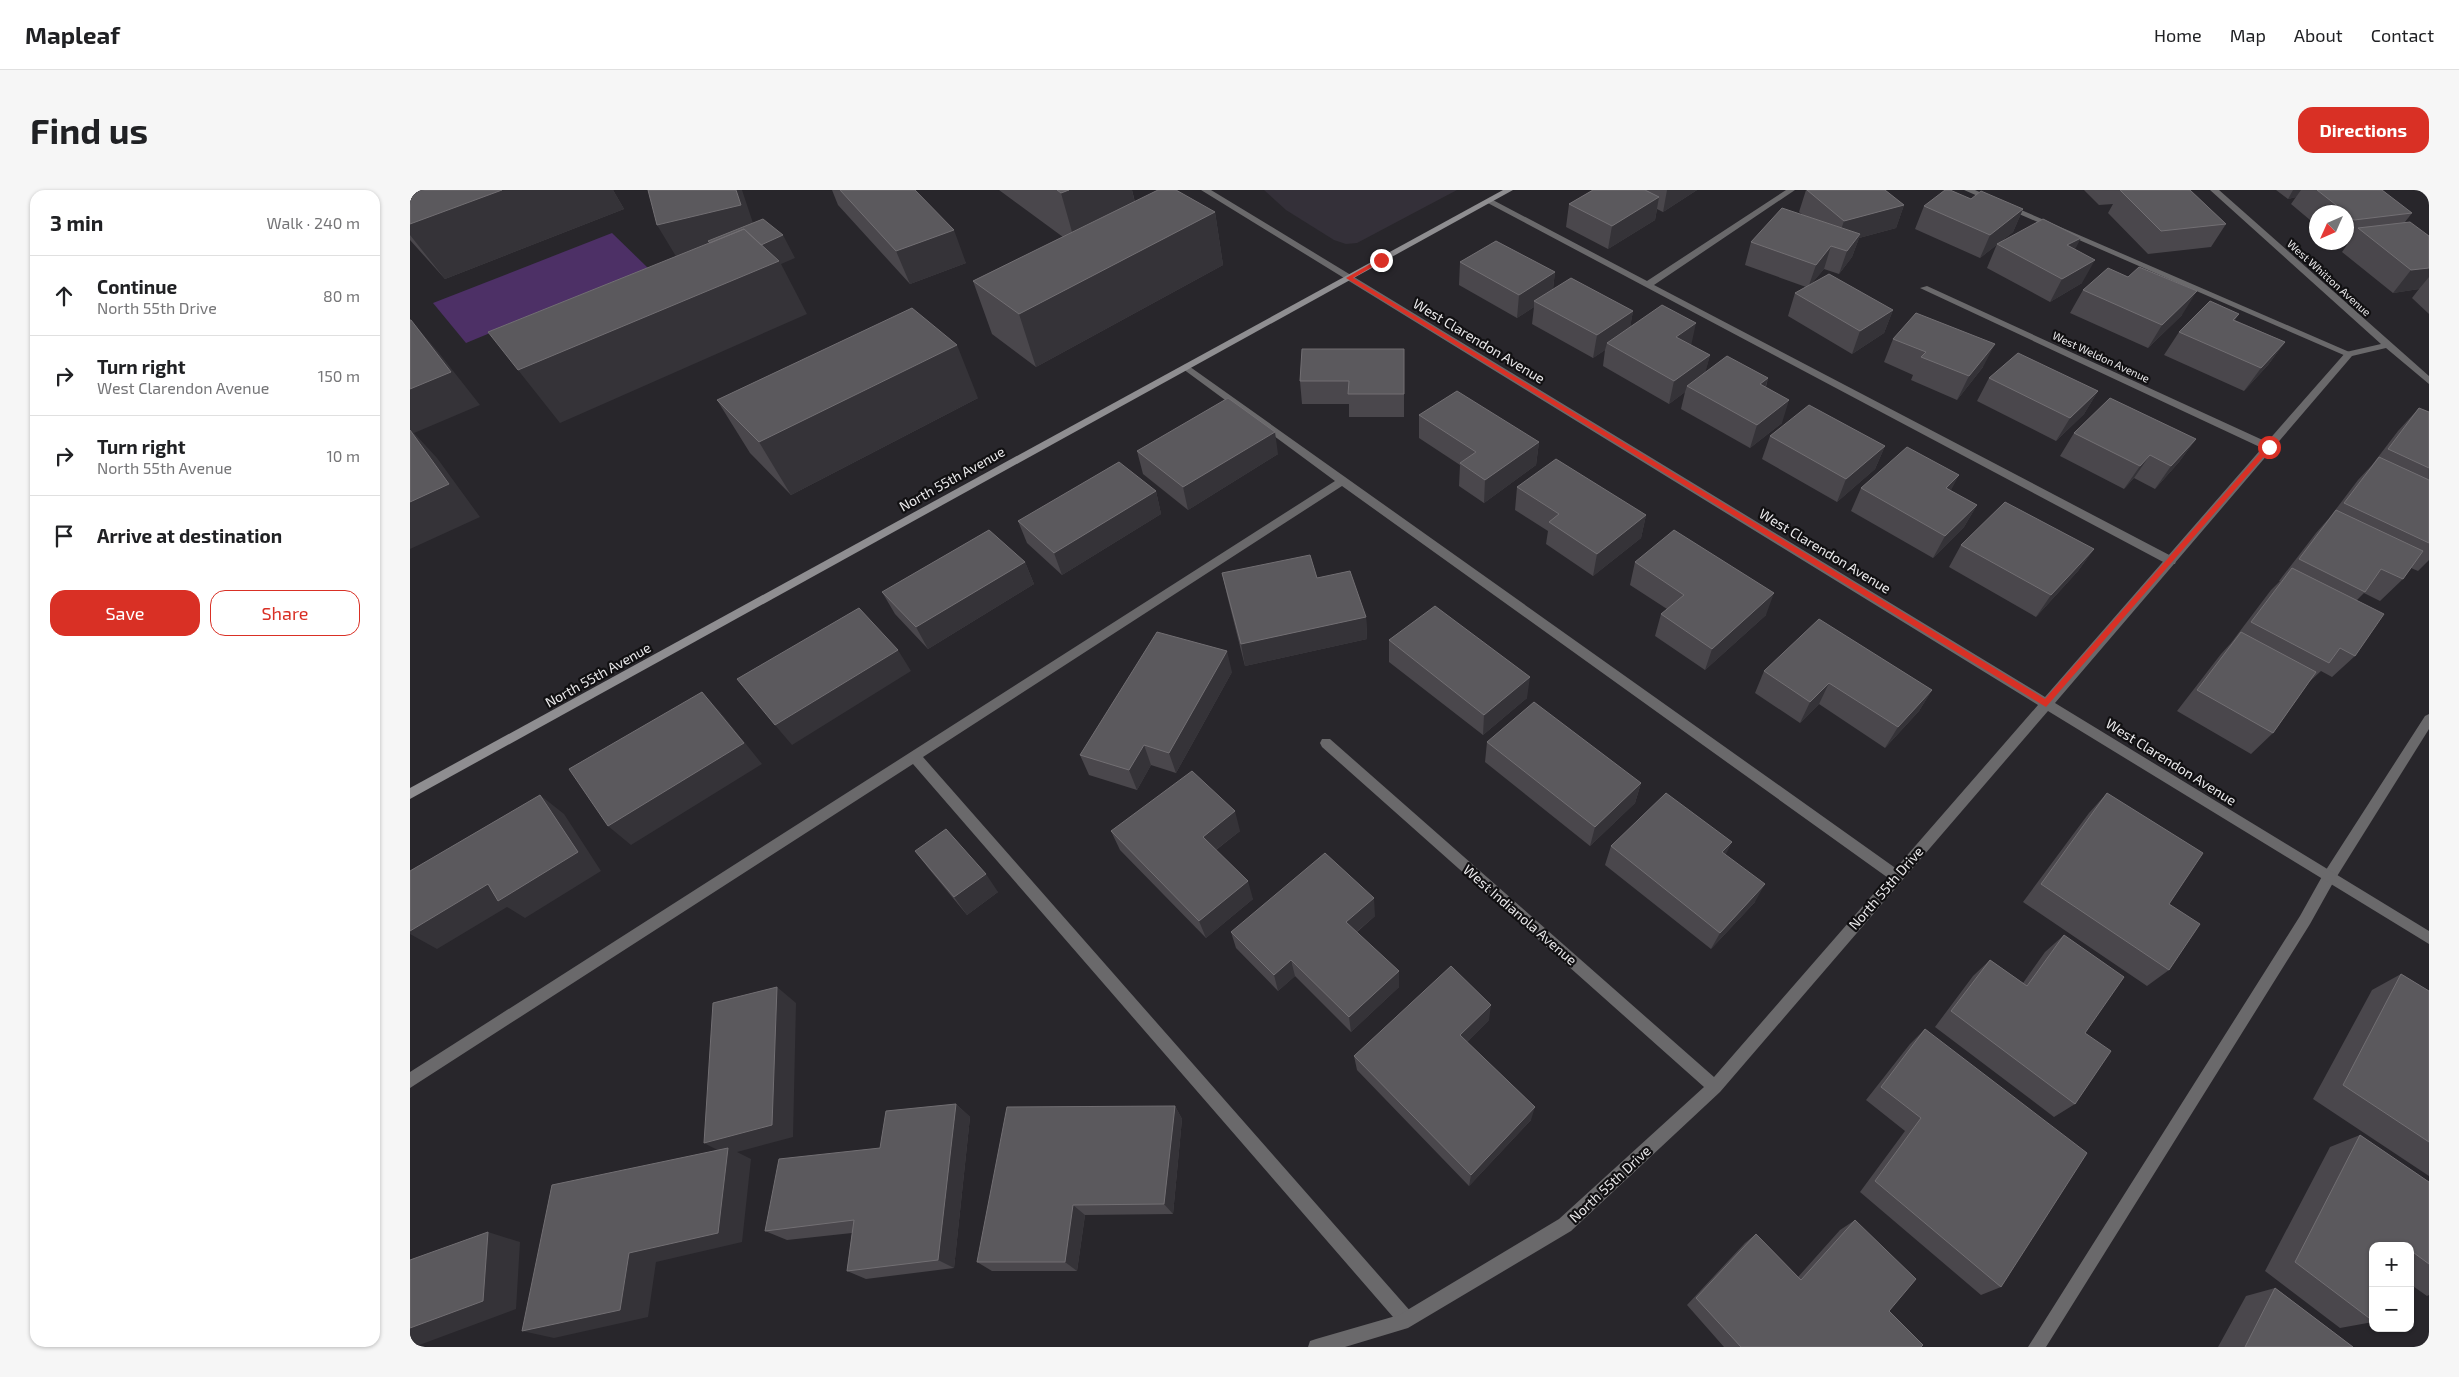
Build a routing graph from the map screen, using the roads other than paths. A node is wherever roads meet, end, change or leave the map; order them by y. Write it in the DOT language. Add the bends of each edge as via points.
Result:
graph roads {
  1 [pos="1205,190"];
  2 [pos="1509,190"];
  3 [pos="1791,190"];
  4 [pos="1968,190"];
  5 [pos="2214,190"];
  6 [pos="1488,201"];
  7 [pos="1349,278"];
  8 [pos="1647,285"];
  9 [pos="1924,288"];
  10 [pos="2387,345"];
  11 [pos="2349,354"];
  12 [pos="1186,367"];
  13 [pos="2429,381"];
  14 [pos="2269,447"];
  15 [pos="1342,481"];
  16 [pos="2171,561"];
  17 [pos="2046,704"];
  18 [pos="2429,719"];
  19 [pos="1326,743"];
  20 [pos="914,756"];
  21 [pos="410,794"];
  22 [pos="1896,876"];
  23 [pos="2329,877"];
  24 [pos="2429,938"];
  25 [pos="410,1081"];
  26 [pos="1715,1087"];
  27 [pos="1406,1319"];
  28 [pos="1316,1347"];
  29 [pos="2036,1347"];
  1 -- 7 [label="street, West Clarendon Avenue"];
  2 -- 6 [label="street, North 55th Avenue"];
  3 -- 8 [label="street"];
  4 -- 11 [label="street"];
  5 -- 10 [label="street, West Whitton Avenue"];
  6 -- 7 [label="street, North 55th Avenue"];
  6 -- 8 [label="street"];
  7 -- 12 [label="street, North 55th Avenue"];
  7 -- 17 [label="street, West Clarendon Avenue"];
  8 -- 16 [label="street"];
  9 -- 14 [label="street, West Weldon Avenue"];
  10 -- 11 [label="street"];
  10 -- 13 [label="street, West Whitton Avenue"];
  11 -- 14 [label="street, North 55th Drive"];
  12 -- 15 [label="street"];
  12 -- 21 [label="street, North 55th Avenue"];
  14 -- 16 [label="street, North 55th Drive"];
  15 -- 20 [label="street"];
  15 -- 22 [label="street"];
  16 -- 17 [label="street, North 55th Drive"];
  17 -- 22 [label="street, North 55th Drive"];
  17 -- 23 [label="street, West Clarendon Avenue"];
  18 -- 23 [label="street"];
  19 -- 26 [label="street, West Indianola Avenue"];
  20 -- 25 [label="street"];
  20 -- 27 [label="street"];
  22 -- 26 [label="street, North 55th Drive"];
  23 -- 24 [label="street, West Clarendon Avenue"];
  23 -- 29 [label="street"];
  26 -- 27 [label="street, North 55th Drive" via="1565,1225"];
  27 -- 28 [label="street, North 55th Drive"];
}
